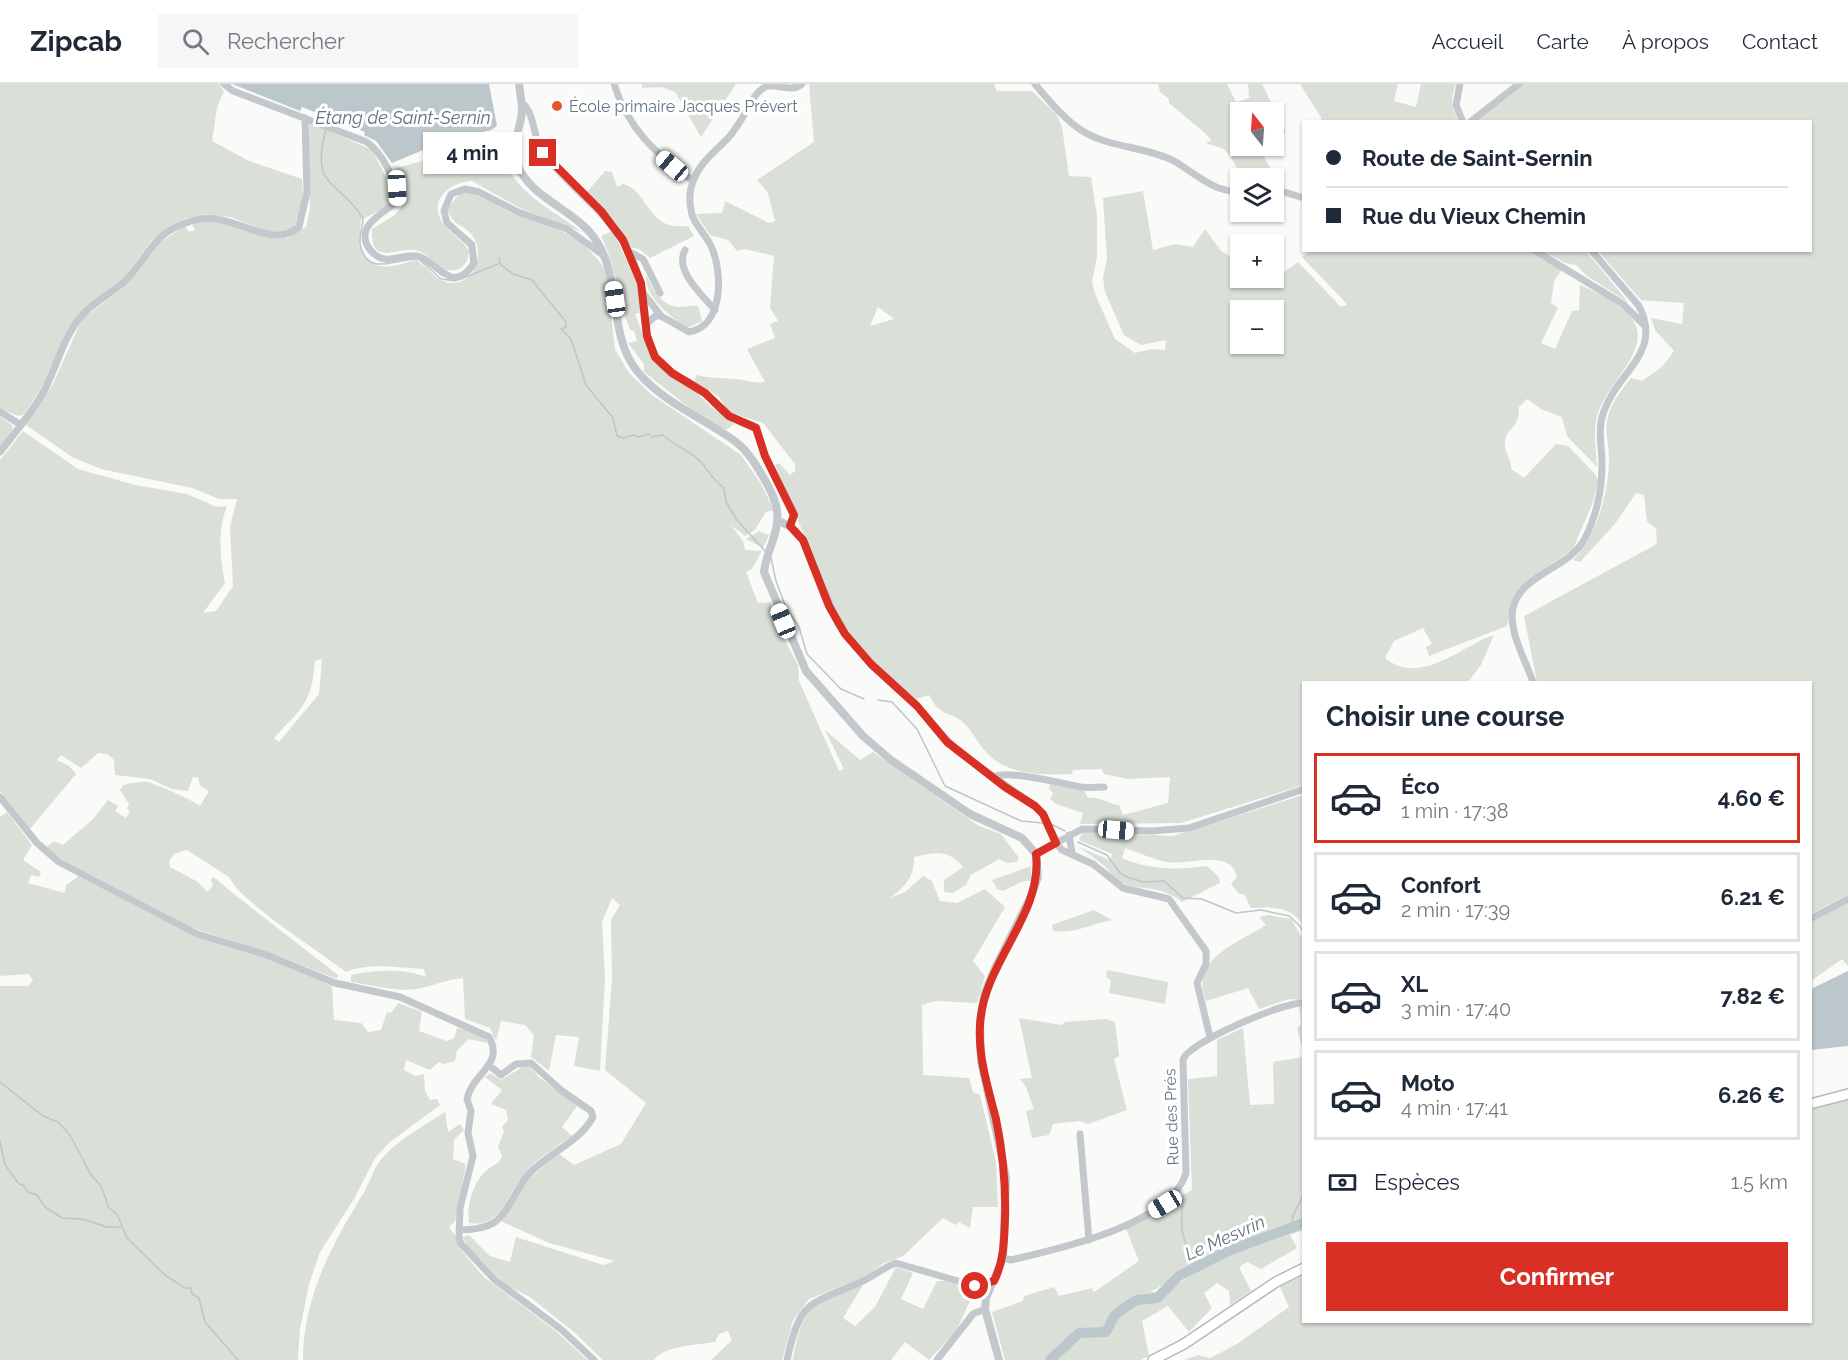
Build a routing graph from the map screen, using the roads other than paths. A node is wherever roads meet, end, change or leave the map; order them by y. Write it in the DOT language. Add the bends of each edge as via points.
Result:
graph roads {
  1 [pos="224,84"];
  2 [pos="519,84"];
  3 [pos="614,84"];
  4 [pos="802,84"];
  5 [pos="1035,84"];
  6 [pos="1460,84"];
  7 [pos="1519,84"];
  8 [pos="522,103"];
  9 [pos="305,118"];
  10 [pos="1462,120"];
  11 [pos="1473,120"];
  12 [pos="693,181"];
  13 [pos="1230,191"];
  14 [pos="1284,192"];
  15 [pos="1302,197"];
  16 [pos="685,250"];
  17 [pos="628,251"];
  18 [pos="1537,252"];
  19 [pos="1593,252"];
  20 [pos="605,256"];
  21 [pos="643,292"];
  22 [pos="660,293"];
  23 [pos="714,310"];
  24 [pos="661,316"];
  25 [pos="647,324"];
  26 [pos="1647,328"];
  27 [pos="0,412"];
  28 [pos="21,425"];
  29 [pos="0,452"];
  30 [pos="778,521"];
  31 [pos="790,526"];
  32 [pos="1533,681"];
  33 [pos="994,777"];
  34 [pos="1104,787"];
  35 [pos="1302,790"];
  36 [pos="0,798"];
  37 [pos="1069,835"];
  38 [pos="1056,843"];
  39 [pos="1071,853"];
  40 [pos="1036,854"];
  41 [pos="1848,899"];
  42 [pos="1812,917"];
  43 [pos="1302,1003"];
  44 [pos="1210,1037"];
  45 [pos="490,1066"];
  46 [pos="1848,1094"];
  47 [pos="1812,1103"];
  48 [pos="1080,1134"];
  49 [pos="459,1230"];
  50 [pos="1089,1240"];
  51 [pos="1003,1258"];
  52 [pos="1302,1269"];
  53 [pos="994,1281"];
  54 [pos="975,1286"];
  55 [pos="986,1298"];
  56 [pos="985,1309"];
  57 [pos="594,1360"];
  58 [pos="787,1360"];
  59 [pos="937,1360"];
  60 [pos="999,1360"];
  61 [pos="1153,1360"];
  1 -- 9 [label="street"];
  2 -- 8 [label="street"];
  3 -- 12 [label="street" via="626,116 643,140"];
  4 -- 12 [label="street" via="762,89"];
  5 -- 13 [label="street" via="1081,130 1152,151"];
  6 -- 10 [label="street" via="1456,105"];
  7 -- 11 [label="street"];
  8 -- 17 [label="street" via="543,153 610,221"];
  8 -- 20 [label="street" via="515,146 518,167 533,188 587,230"];
  9 -- 20 [label="street" via="367,142 383,161 397,188 397,201 365,231 369,249 378,257 392,260 414,255 440,274 453,277 467,273 474,263 472,245 447,224 444,211 451,194 465,189 567,229"];
  9 -- 28 [label="street" via="307,192 299,228 276,236 226,219 203,217 160,236 126,280 80,317 45,390"];
  12 -- 23 [label="street" via="692,213 711,246 717,267"];
  14 -- 15 [label="street"];
  16 -- 23 [label="street" via="691,286"];
  17 -- 21 [label="street"];
  17 -- 22 [label="street" via="643,259"];
  18 -- 26 [label="street" via="1623,304"];
  19 -- 26 [label="street" via="1639,306"];
  20 -- 30 [label="street" via="622,338 632,364 666,396 744,449 770,489"];
  21 -- 24 [label="street"];
  21 -- 25 [label="street"];
  23 -- 24 [label="street" via="703,327 689,332"];
  24 -- 25 [label="street"];
  25 -- 31 [label="street" via="648,343 665,368 698,388 729,416 756,428 794,515"];
  26 -- 32 [label="street" via="1640,355 1602,415 1600,487 1584,539 1564,561 1523,589 1514,608 1515,629"];
  27 -- 28 [label="street"];
  28 -- 29 [label="street"];
  30 -- 31 [label="street"];
  30 -- 40 [label="street" via="764,572 806,671 863,736 891,760 970,814 1022,838"];
  31 -- 33 [label="street" via="803,540 829,606 845,634 947,742"];
  33 -- 34 [label="street" via="1003,774 1080,787"];
  33 -- 38 [label="street" via="1035,806"];
  35 -- 37 [label="street" via="1189,828 1135,831 1089,827"];
  36 -- 45 [label="street" via="44,850 80,874 197,934 273,957 335,983 400,997 485,1032 494,1048"];
  37 -- 38 [label="street"];
  37 -- 39 [label="street"];
  38 -- 39 [label="street"];
  38 -- 40 [label="street"];
  39 -- 44 [label="street" via="1093,864 1123,888 1168,899 1206,951 1206,964 1197,983"];
  40 -- 51 [label="street" via="1038,877 984,995 980,1024 981,1061 1006,1177"];
  41 -- 42 [label="street"];
  43 -- 44 [label="street, Rue des Prés" via="1277,1007"];
  44 -- 50 [label="street, Rue des Prés" via="1184,1056 1187,1156 1183,1184 1152,1212"];
  45 -- 49 [label="street" via="474,1080 466,1099 471,1111 468,1133 473,1156 460,1208"];
  45 -- 49 [label="street" via="501,1075 516,1064 531,1063 591,1111 593,1117 577,1137 528,1176 496,1221 480,1228"];
  46 -- 47 [label="main road"];
  48 -- 50 [label="street"];
  49 -- 57 [label="street" via="461,1244 484,1271 562,1330"];
  50 -- 51 [label="street, Rue des Prés" via="1011,1260"];
  51 -- 53 [label="street"];
  52 -- 61 [label="main road"];
  53 -- 54 [label="street"];
  53 -- 55 [label="street"];
  54 -- 55 [label="street"];
  54 -- 58 [label="street" via="896,1263 813,1302 800,1317"];
  55 -- 56 [label="street"];
  56 -- 59 [label="street" via="973,1314"];
  56 -- 60 [label="street"];
}
